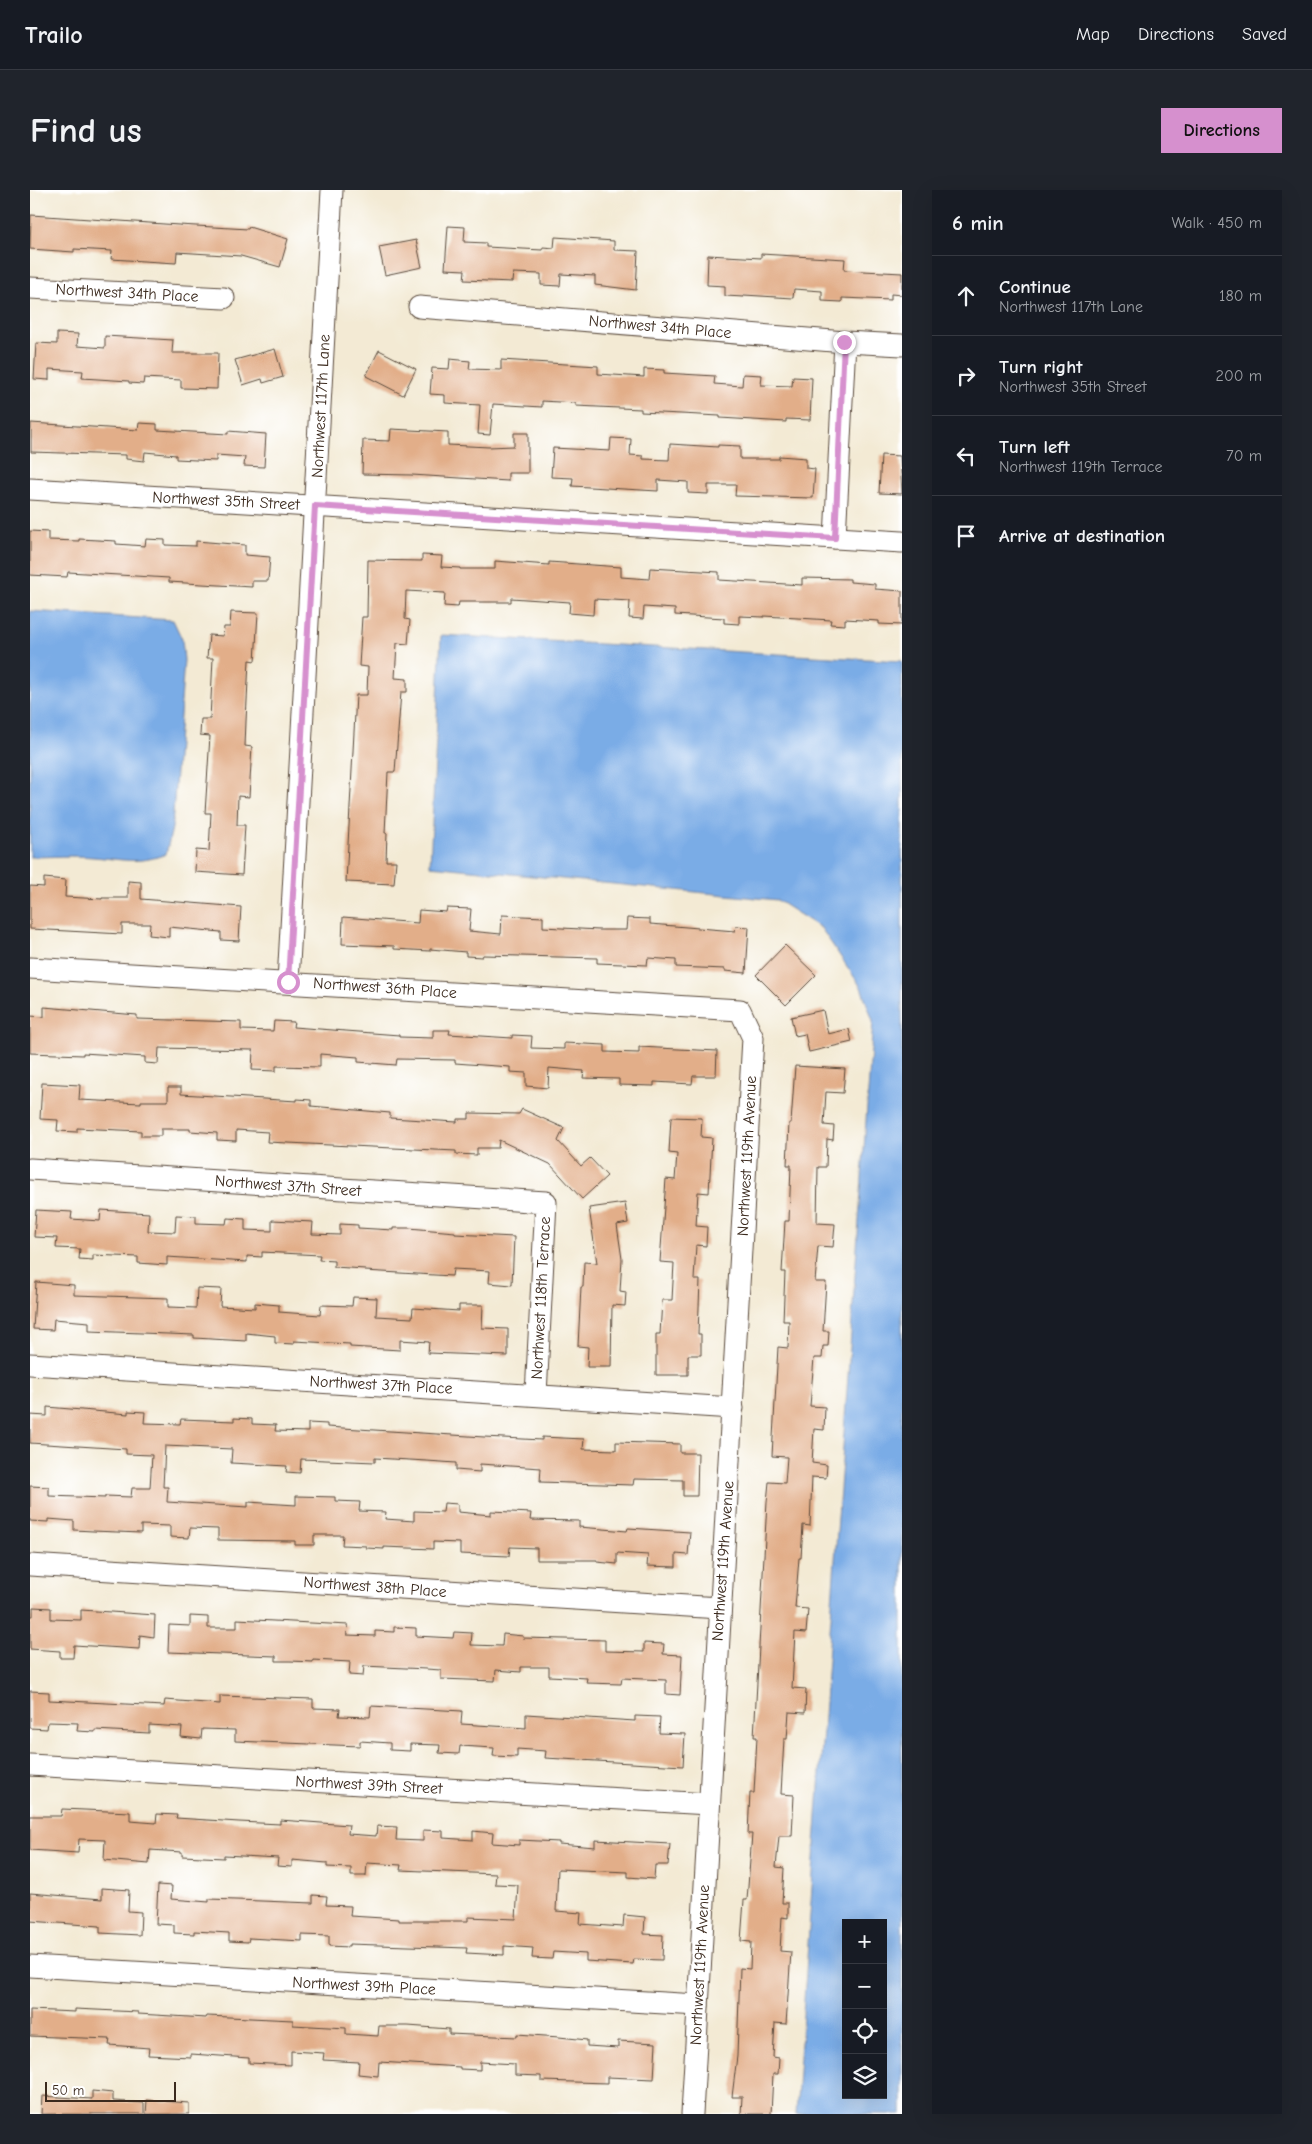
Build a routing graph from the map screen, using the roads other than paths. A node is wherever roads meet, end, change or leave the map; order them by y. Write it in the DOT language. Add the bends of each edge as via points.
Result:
graph roads {
  1 [pos="332,190"];
  2 [pos="30,288"];
  3 [pos="224,298"];
  4 [pos="419,307"];
  5 [pos="844,342"];
  6 [pos="902,345"];
  7 [pos="30,489"];
  8 [pos="315,506"];
  9 [pos="835,538"];
  10 [pos="902,542"];
  11 [pos="30,968"];
  12 [pos="288,982"];
  13 [pos="740,1010"];
  14 [pos="30,1169"];
  15 [pos="546,1202"];
  16 [pos="30,1364"];
  17 [pos="536,1395"];
  18 [pos="733,1408"];
  19 [pos="30,1565"];
  20 [pos="720,1608"];
  21 [pos="30,1765"];
  22 [pos="709,1804"];
  23 [pos="30,1966"];
  24 [pos="698,2005"];
  25 [pos="692,2114"];
  1 -- 8 [label="street, Northwest 117th Lane"];
  2 -- 3 [label="street, Northwest 34th Place"];
  4 -- 5 [label="street, Northwest 34th Place"];
  5 -- 6 [label="street, Northwest 34th Place"];
  5 -- 9 [label="street"];
  7 -- 8 [label="street, Northwest 35th Street"];
  8 -- 9 [label="street, Northwest 35th Street"];
  8 -- 12 [label="street, Northwest 117th Lane"];
  9 -- 10 [label="street, Northwest 35th Street"];
  11 -- 12 [label="street, Northwest 36th Place"];
  12 -- 13 [label="street, Northwest 36th Place"];
  13 -- 18 [label="street, Northwest 119th Avenue" via="753,1038"];
  14 -- 15 [label="street, Northwest 37th Street"];
  15 -- 17 [label="street, Northwest 118th Terrace"];
  16 -- 17 [label="street, Northwest 37th Place"];
  17 -- 18 [label="street, Northwest 37th Place"];
  18 -- 20 [label="street, Northwest 119th Avenue"];
  19 -- 20 [label="street, Northwest 38th Place"];
  20 -- 22 [label="street, Northwest 119th Avenue"];
  21 -- 22 [label="street, Northwest 39th Street"];
  22 -- 24 [label="street, Northwest 119th Avenue"];
  23 -- 24 [label="street, Northwest 39th Place"];
  24 -- 25 [label="street, Northwest 119th Avenue"];
}
